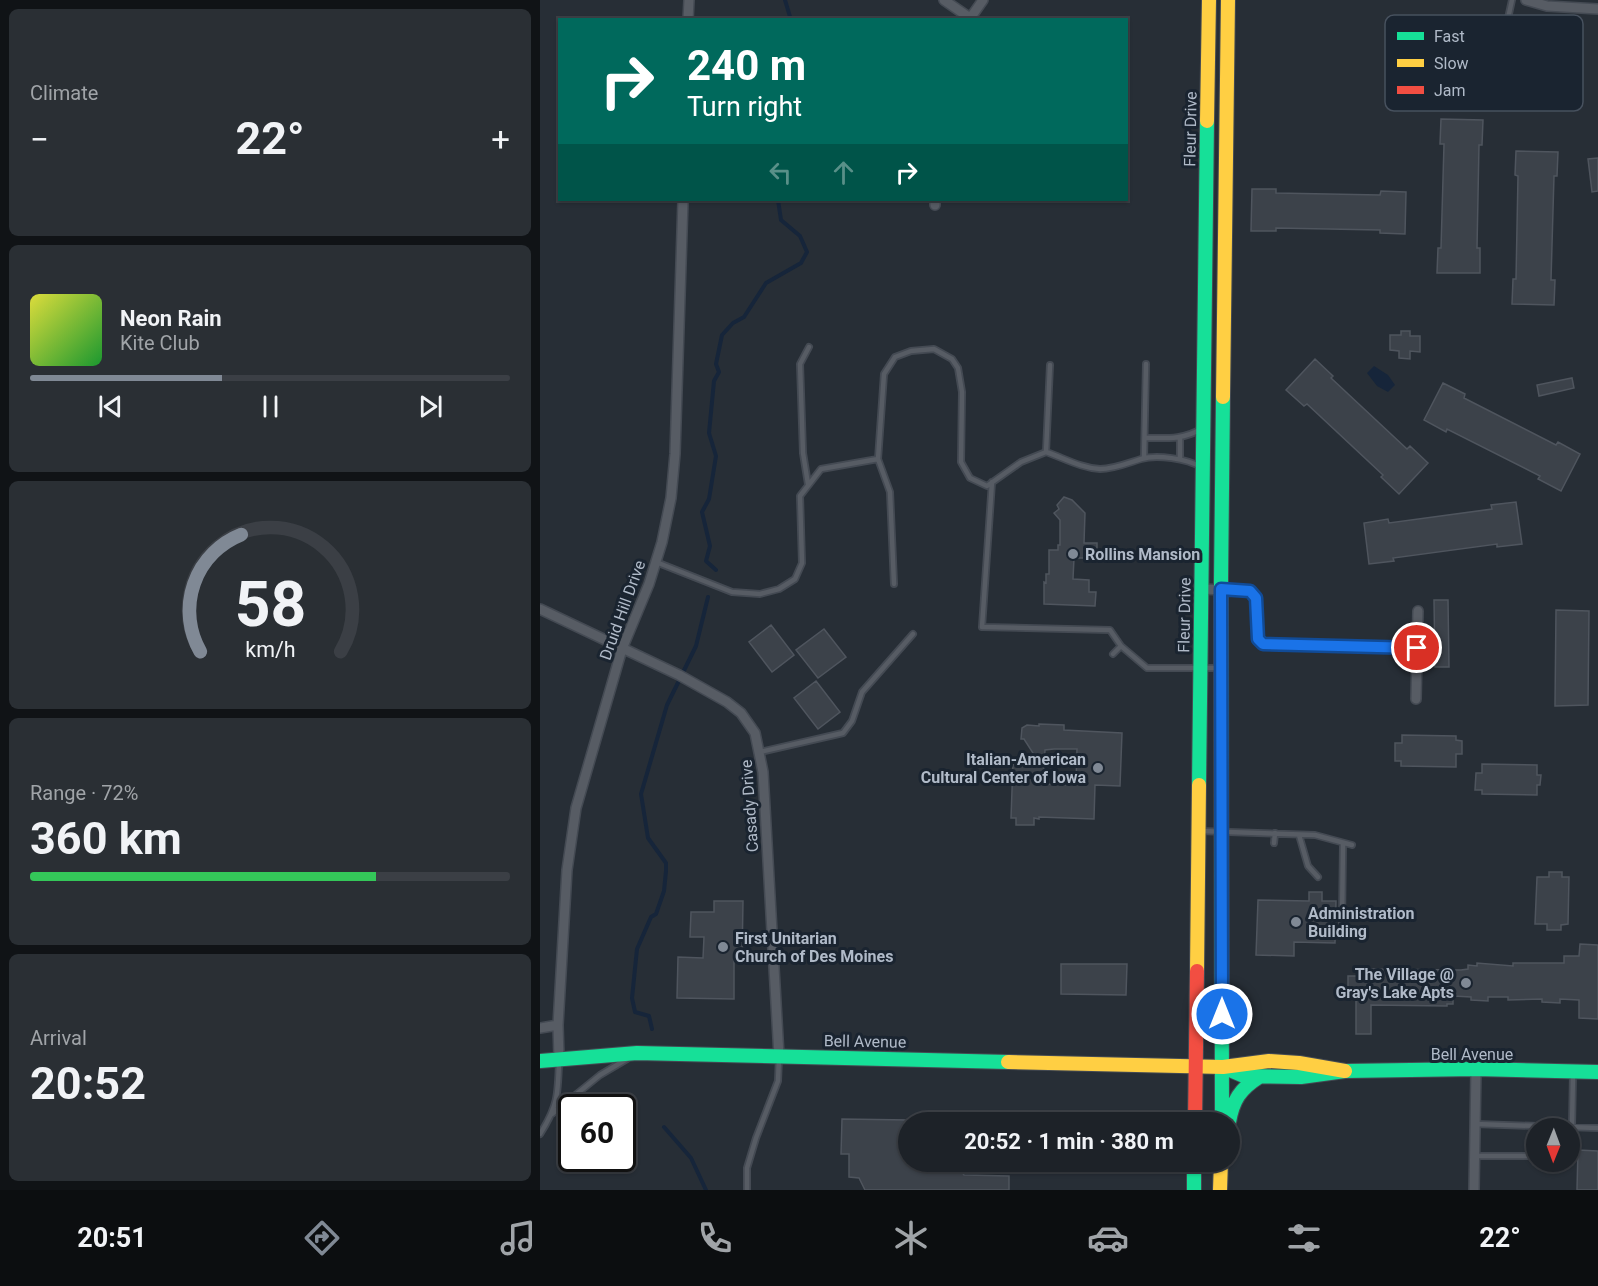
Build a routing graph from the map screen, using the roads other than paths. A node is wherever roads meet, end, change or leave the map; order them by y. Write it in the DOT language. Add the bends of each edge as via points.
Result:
graph roads {
  1 [pos="689,0"];
  2 [pos="944,0"];
  3 [pos="983,0"];
  4 [pos="1209,0"];
  5 [pos="1228,0"];
  6 [pos="1512,0"];
  7 [pos="1526,0"];
  8 [pos="1573,4"];
  9 [pos="1598,9"];
  10 [pos="1509,15"];
  11 [pos="688,18"];
  12 [pos="969,18"];
  13 [pos="971,18"];
  14 [pos="683,201"];
  15 [pos="809,347"];
  16 [pos="1146,364"];
  17 [pos="1050,365"];
  18 [pos="1203,427"];
  19 [pos="1144,438"];
  20 [pos="1180,438"];
  21 [pos="1047,452"];
  22 [pos="1144,458"];
  23 [pos="878,459"];
  24 [pos="1180,459"];
  25 [pos="1202,467"];
  26 [pos="992,482"];
  27 [pos="808,484"];
  28 [pos="656,562"];
  29 [pos="894,584"];
  30 [pos="1201,589"];
  31 [pos="1221,589"];
  32 [pos="540,609"];
  33 [pos="1418,610"];
  34 [pos="913,634"];
  35 [pos="1121,646"];
  36 [pos="1417,648"];
  37 [pos="622,649"];
  38 [pos="1113,654"];
  39 [pos="1200,667"];
  40 [pos="1221,668"];
  41 [pos="1416,699"];
  42 [pos="760,752"];
  43 [pos="1198,831"];
  44 [pos="1222,831"];
  45 [pos="1275,833"];
  46 [pos="1299,835"];
  47 [pos="1274,843"];
  48 [pos="1343,844"];
  49 [pos="1352,845"];
  50 [pos="1318,877"];
  51 [pos="1342,922"];
  52 [pos="558,1025"];
  53 [pos="540,1028"];
  54 [pos="637,1053"];
  55 [pos="779,1056"];
  56 [pos="559,1059"];
  57 [pos="540,1061"];
  58 [pos="1196,1066"];
  59 [pos="1222,1067"];
  60 [pos="1476,1069"];
  61 [pos="1345,1071"];
  62 [pos="1573,1071"];
  63 [pos="1598,1072"];
  64 [pos="1261,1076"];
  65 [pos="1195,1112"];
  66 [pos="1222,1112"];
  67 [pos="1231,1112"];
  68 [pos="552,1114"];
  69 [pos="1572,1118"];
  70 [pos="1475,1124"];
  71 [pos="1526,1126"];
  72 [pos="1580,1127"];
  73 [pos="1598,1128"];
  74 [pos="540,1134"];
  75 [pos="1474,1156"];
  76 [pos="1526,1156"];
  77 [pos="1194,1172"];
  78 [pos="1222,1172"];
  79 [pos="747,1190"];
  80 [pos="1194,1190"];
  81 [pos="1220,1190"];
  82 [pos="1474,1190"];
  1 -- 11 [label="street"];
  2 -- 12 [label="street"];
  3 -- 13 [label="street"];
  4 -- 18 [label="main road, Fleur Drive"];
  5 -- 31 [label="main road"];
  6 -- 10 [label="lane"];
  7 -- 8 [label="street" via="1547,6"];
  8 -- 9 [label="street"];
  14 -- 28 [label="street, Druid Hill Drive" via="675,454 671,498"];
  15 -- 27 [label="lane" via="800,364"];
  16 -- 19 [label="lane"];
  17 -- 21 [label="lane"];
  18 -- 20 [label="lane"];
  18 -- 25 [label="main road, Fleur Drive"];
  19 -- 20 [label="lane"];
  19 -- 22 [label="lane"];
  20 -- 24 [label="lane"];
  21 -- 22 [label="lane" via="1101,469"];
  21 -- 26 [label="lane" via="1021,462"];
  22 -- 24 [label="lane"];
  23 -- 26 [label="lane" via="884,374 895,357 934,349 952,359 958,368 962,392 961,462 970,478 987,486"];
  23 -- 27 [label="lane" via="821,469"];
  23 -- 29 [label="lane" via="890,492"];
  24 -- 25 [label="lane"];
  25 -- 30 [label="main road, Fleur Drive"];
  26 -- 35 [label="lane" via="982,627 1110,630"];
  27 -- 28 [label="lane" via="800,496 802,563 795,579 779,590 760,594 732,592"];
  28 -- 37 [label="street, Druid Hill Drive"];
  30 -- 31 [label="street"];
  30 -- 39 [label="main road, Fleur Drive"];
  31 -- 36 [label="street" via="1250,591 1256,598 1258,639 1263,644"];
  31 -- 40 [label="main road"];
  32 -- 37 [label="street, Casady Drive"];
  33 -- 36 [label="street"];
  34 -- 42 [label="lane" via="862,692 852,721 843,733"];
  35 -- 38 [label="lane"];
  35 -- 39 [label="lane" via="1146,668"];
  36 -- 41 [label="street"];
  37 -- 42 [label="street, Casady Drive" via="727,702 741,713 755,733"];
  37 -- 52 [label="street, Druid Hill Drive" via="576,808 567,870"];
  39 -- 40 [label="lane"];
  39 -- 43 [label="main road, Fleur Drive"];
  40 -- 44 [label="main road"];
  42 -- 55 [label="street, Casady Drive"];
  43 -- 44 [label="lane"];
  43 -- 58 [label="main road, Fleur Drive"];
  44 -- 45 [label="lane"];
  44 -- 59 [label="main road"];
  45 -- 46 [label="lane"];
  45 -- 47 [label="lane"];
  46 -- 48 [label="lane" via="1315,835"];
  46 -- 50 [label="lane" via="1308,866"];
  48 -- 49 [label="lane"];
  48 -- 51 [label="lane"];
  52 -- 53 [label="street"];
  52 -- 56 [label="street"];
  54 -- 55 [label="main road, Bell Avenue"];
  54 -- 56 [label="main road, Bell Avenue"];
  54 -- 68 [label="lane" via="600,1075"];
  55 -- 58 [label="main road, Bell Avenue"];
  55 -- 79 [label="lane" via="778,1081 747,1168"];
  56 -- 57 [label="main road, Bell Avenue"];
  56 -- 68 [label="lane"];
  58 -- 59 [label="main road, Bell Avenue"];
  58 -- 65 [label="main road, Fleur Drive"];
  59 -- 61 [label="main road, Bell Avenue" via="1243,1061 1305,1063"];
  59 -- 64 [label="main road, Bell Avenue" via="1244,1076"];
  59 -- 66 [label="main road"];
  60 -- 61 [label="main road, Bell Avenue"];
  60 -- 62 [label="main road, Bell Avenue"];
  60 -- 70 [label="street"];
  61 -- 64 [label="main road, Bell Avenue" via="1301,1077"];
  62 -- 63 [label="main road, Bell Avenue"];
  62 -- 69 [label="lane"];
  64 -- 67 [label="main road" via="1236,1094"];
  68 -- 74 [label="lane"];
  70 -- 71 [label="lane"];
  70 -- 75 [label="street"];
  72 -- 73 [label="lane"];
  75 -- 76 [label="lane"];
  75 -- 82 [label="street"];
  77 -- 80 [label="main road"];
  78 -- 81 [label="main road"];
}
